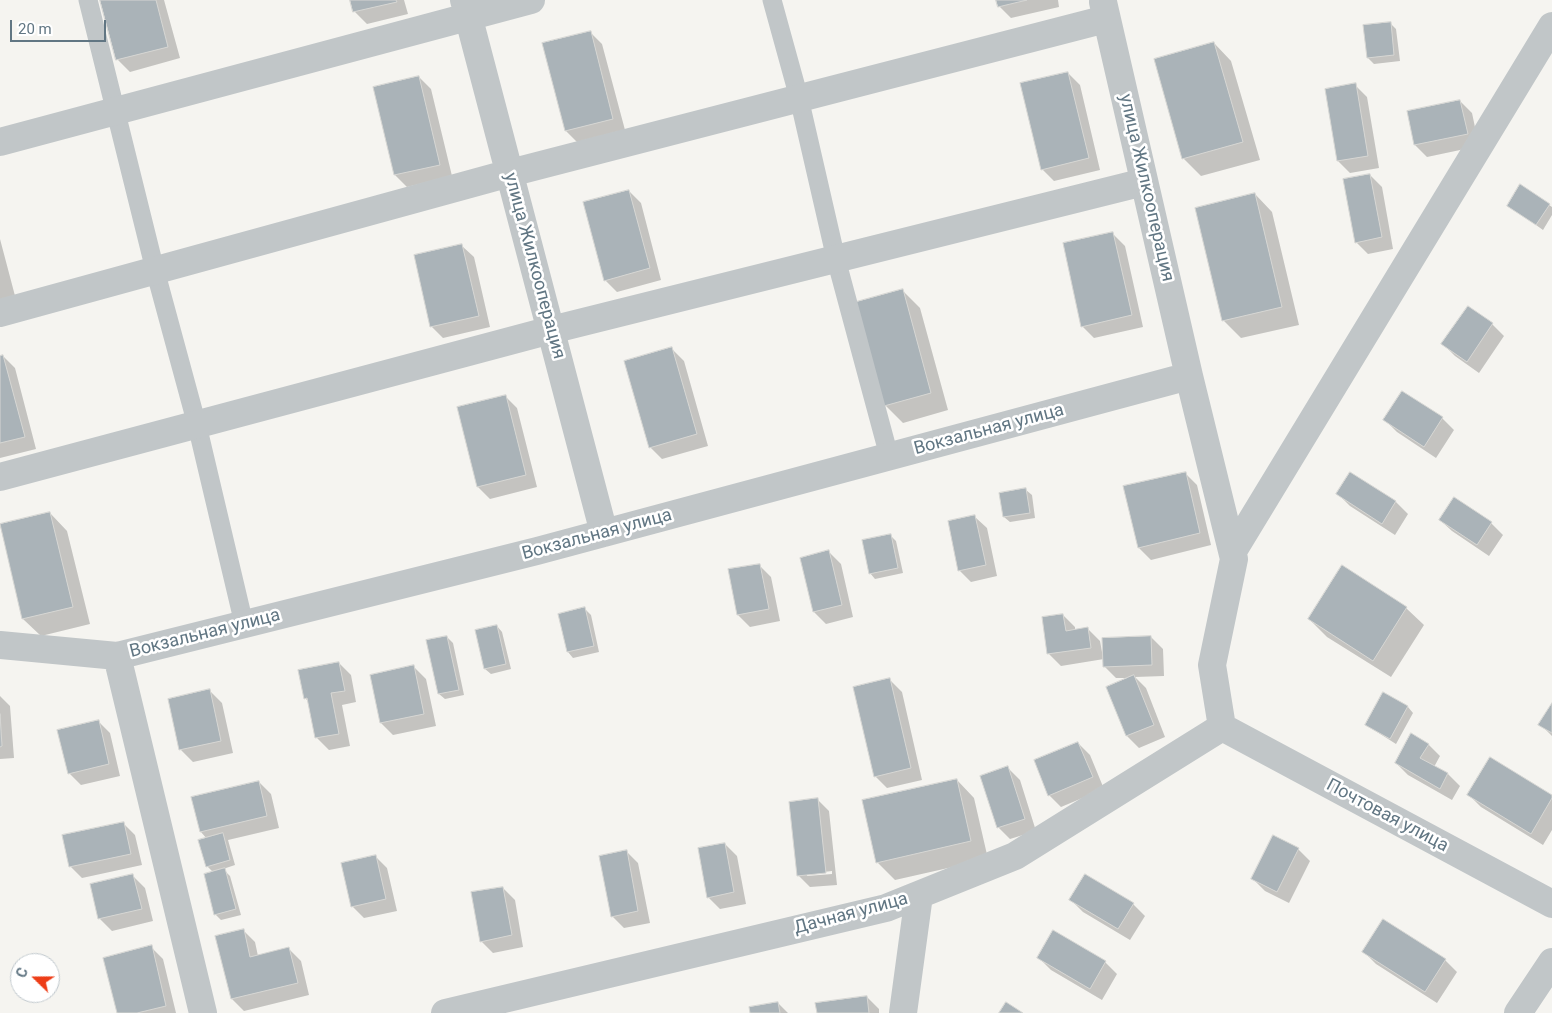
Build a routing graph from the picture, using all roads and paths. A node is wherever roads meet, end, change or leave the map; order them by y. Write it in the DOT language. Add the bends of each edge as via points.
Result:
graph roads {
  1 [pos="88,0"];
  2 [pos="531,0"];
  3 [pos="772,0"];
  4 [pos="466,8"];
  5 [pos="1104,9"];
  6 [pos="1552,26"];
  7 [pos="799,98"];
  8 [pos="115,111"];
  9 [pos="0,142"];
  10 [pos="510,173"];
  11 [pos="1144,182"];
  12 [pos="836,259"];
  13 [pos="155,270"];
  14 [pos="0,313"];
  15 [pos="551,330"];
  16 [pos="1189,376"];
  17 [pos="197,425"];
  18 [pos="889,456"];
  19 [pos="0,477"];
  20 [pos="604,533"];
  21 [pos="1232,551"];
  22 [pos="244,624"];
  23 [pos="0,645"];
  24 [pos="117,656"];
  25 [pos="1222,727"];
  26 [pos="919,895"];
  27 [pos="1552,904"];
  28 [pos="1552,962"];
  29 [pos="202,1013"];
  30 [pos="445,1013"];
  31 [pos="903,1013"];
  32 [pos="1518,1013"];
  1 -- 8 [label="lane"];
  2 -- 4 [label="street"];
  3 -- 7 [label="lane"];
  4 -- 8 [label="street"];
  4 -- 10 [label="street, улица Жилкооперация"];
  5 -- 7 [label="street"];
  5 -- 11 [label="street, улица Жилкооперация"];
  6 -- 21 [label="street"];
  7 -- 10 [label="street"];
  7 -- 12 [label="lane"];
  8 -- 9 [label="street"];
  8 -- 13 [label="lane"];
  10 -- 13 [label="street"];
  10 -- 15 [label="street, улица Жилкооперация"];
  11 -- 12 [label="street"];
  11 -- 16 [label="street, улица Жилкооперация"];
  12 -- 15 [label="street"];
  12 -- 18 [label="lane"];
  13 -- 14 [label="street"];
  13 -- 17 [label="lane"];
  15 -- 17 [label="street"];
  15 -- 20 [label="street, улица Жилкооперация"];
  16 -- 18 [label="street, Вокзальная улица"];
  16 -- 21 [label="street, улица Жилкооперация"];
  17 -- 19 [label="street"];
  17 -- 22 [label="lane"];
  18 -- 20 [label="street, Вокзальная улица"];
  20 -- 22 [label="street, Вокзальная улица"];
  21 -- 25 [label="street" via="1234,559 1212,665"];
  22 -- 24 [label="street, Вокзальная улица"];
  23 -- 24 [label="street, Вокзальная улица"];
  24 -- 29 [label="street"];
  25 -- 26 [label="street, Дачная улица" via="1015,856"];
  25 -- 27 [label="street, Почтовая улица"];
  26 -- 30 [label="street, Дачная улица" via="886,908"];
  26 -- 31 [label="street"];
  28 -- 32 [label="street"];
}
